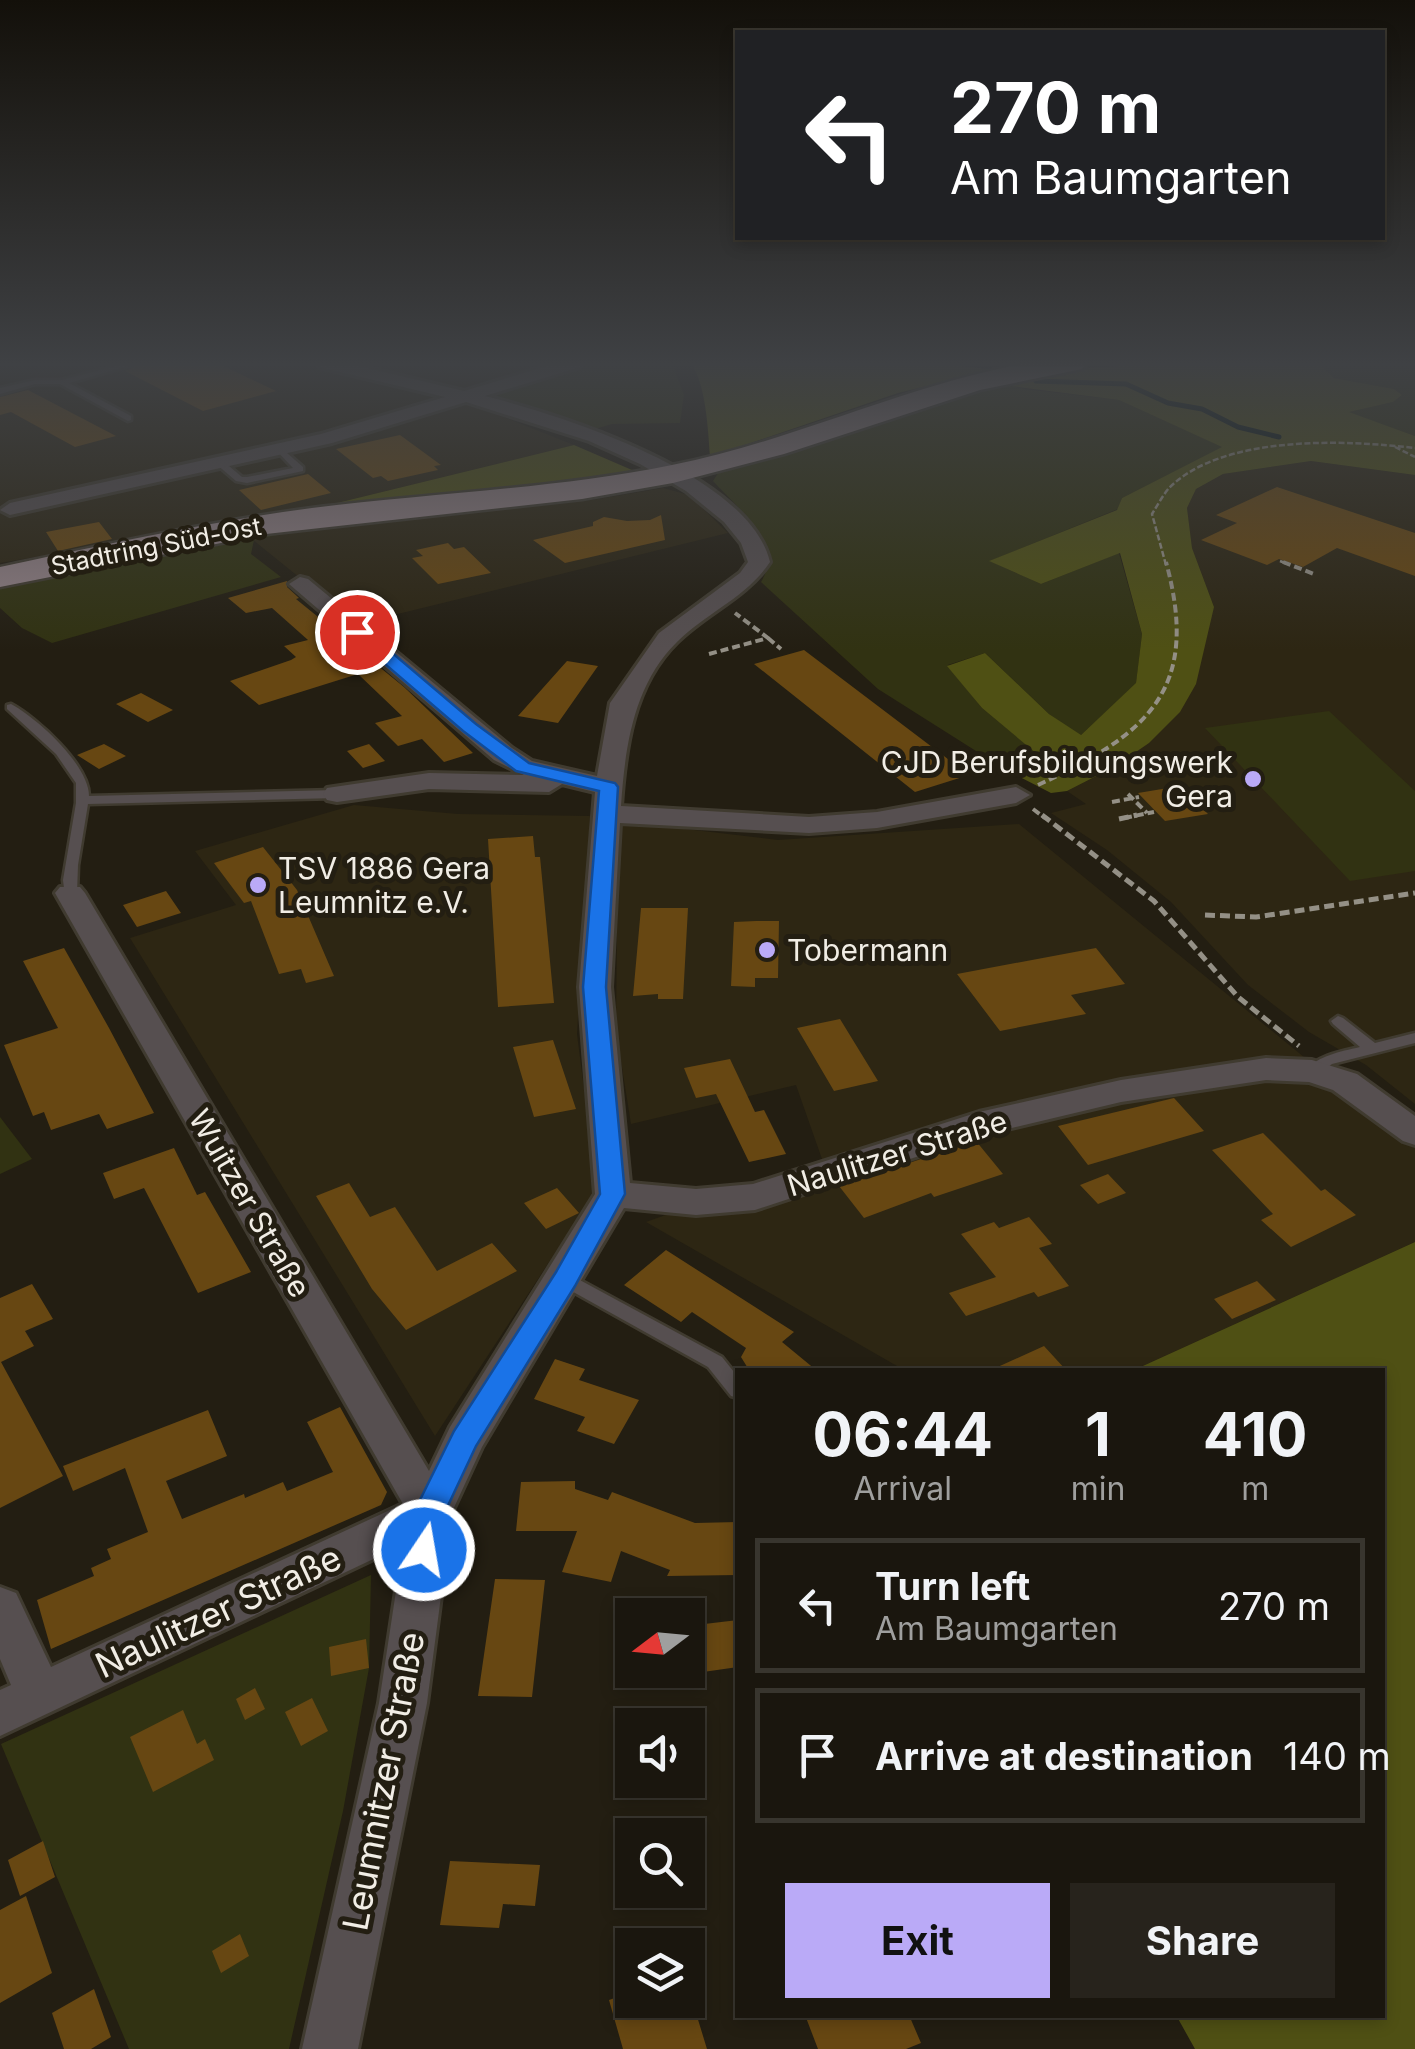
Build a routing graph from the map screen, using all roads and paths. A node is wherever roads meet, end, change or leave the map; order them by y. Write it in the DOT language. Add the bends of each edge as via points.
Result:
graph roads {
  1 [pos="235,459"];
  2 [pos="289,459"];
  3 [pos="648,459"];
  4 [pos="727,459"];
  5 [pos="1229,459"];
  6 [pos="220,462"];
  7 [pos="677,474"];
  8 [pos="10,509"];
  9 [pos="1280,561"];
  10 [pos="1314,574"];
  11 [pos="0,577"];
  12 [pos="300,584"];
  13 [pos="716,599"];
  14 [pos="768,638"];
  15 [pos="781,649"];
  16 [pos="709,654"];
  17 [pos="11,707"];
  18 [pos="337,794"];
  19 [pos="1016,795"];
  20 [pos="84,800"];
  21 [pos="608,800"];
  22 [pos="1112,802"];
  23 [pos="1154,812"];
  24 [pos="1147,814"];
  25 [pos="1119,818"];
  26 [pos="70,893"];
  27 [pos="1415,893"];
  28 [pos="1205,915"];
  29 [pos="1338,1022"];
  30 [pos="1415,1038"];
  31 [pos="1369,1046"];
  32 [pos="1320,1065"];
  33 [pos="1415,1133"];
  34 [pos="613,1194"];
  35 [pos="565,1279"];
  36 [pos="735,1387"];
  37 [pos="430,1512"];
  38 [pos="0,1608"];
  39 [pos="20,1704"];
  40 [pos="330,2049"];
  1 -- 6 [label="street"];
  2 -- 6 [label="lane" via="300,469 247,480"];
  3 -- 7 [label="street"];
  4 -- 7 [label="main road, Stadtring Süd-Ost"];
  5 -- 19 [label="path" via="1178,480 1152,514 1180,631 1174,672 1158,708 1134,733"];
  6 -- 8 [label="street"];
  7 -- 11 [label="main road, Stadtring Süd-Ost" via="302,519"];
  7 -- 13 [label="street" via="706,493 757,547 759,562 748,578"];
  9 -- 10 [label="path"];
  12 -- 21 [label="street" via="503,754"];
  13 -- 14 [label="path"];
  13 -- 21 [label="street" via="667,638 623,703"];
  14 -- 15 [label="path"];
  14 -- 16 [label="path"];
  17 -- 20 [label="lane" via="82,782"];
  18 -- 20 [label="lane"];
  18 -- 21 [label="street" via="430,781"];
  19 -- 21 [label="street" via="808,825"];
  19 -- 32 [label="path" via="1154,902 1260,1018"];
  20 -- 26 [label="lane" via="67,873"];
  21 -- 34 [label="street" via="594,987"];
  22 -- 24 [label="path" via="1133,796"];
  23 -- 24 [label="path"];
  24 -- 25 [label="path"];
  26 -- 37 [label="street, Wuitzer Straße"];
  27 -- 28 [label="path" via="1256,917"];
  29 -- 31 [label="lane"];
  30 -- 31 [label="lane"];
  31 -- 32 [label="lane"];
  32 -- 33 [label="street"];
  32 -- 34 [label="street, Naulitzer Straße" via="1120,1092 979,1124 755,1197 696,1202"];
  34 -- 35 [label="street"];
  35 -- 36 [label="lane" via="716,1362"];
  35 -- 37 [label="street" via="465,1439"];
  37 -- 39 [label="street, Naulitzer Straße"];
  37 -- 40 [label="street, Leumnitzer Straße" via="403,1704"];
  38 -- 39 [label="street"];
}
